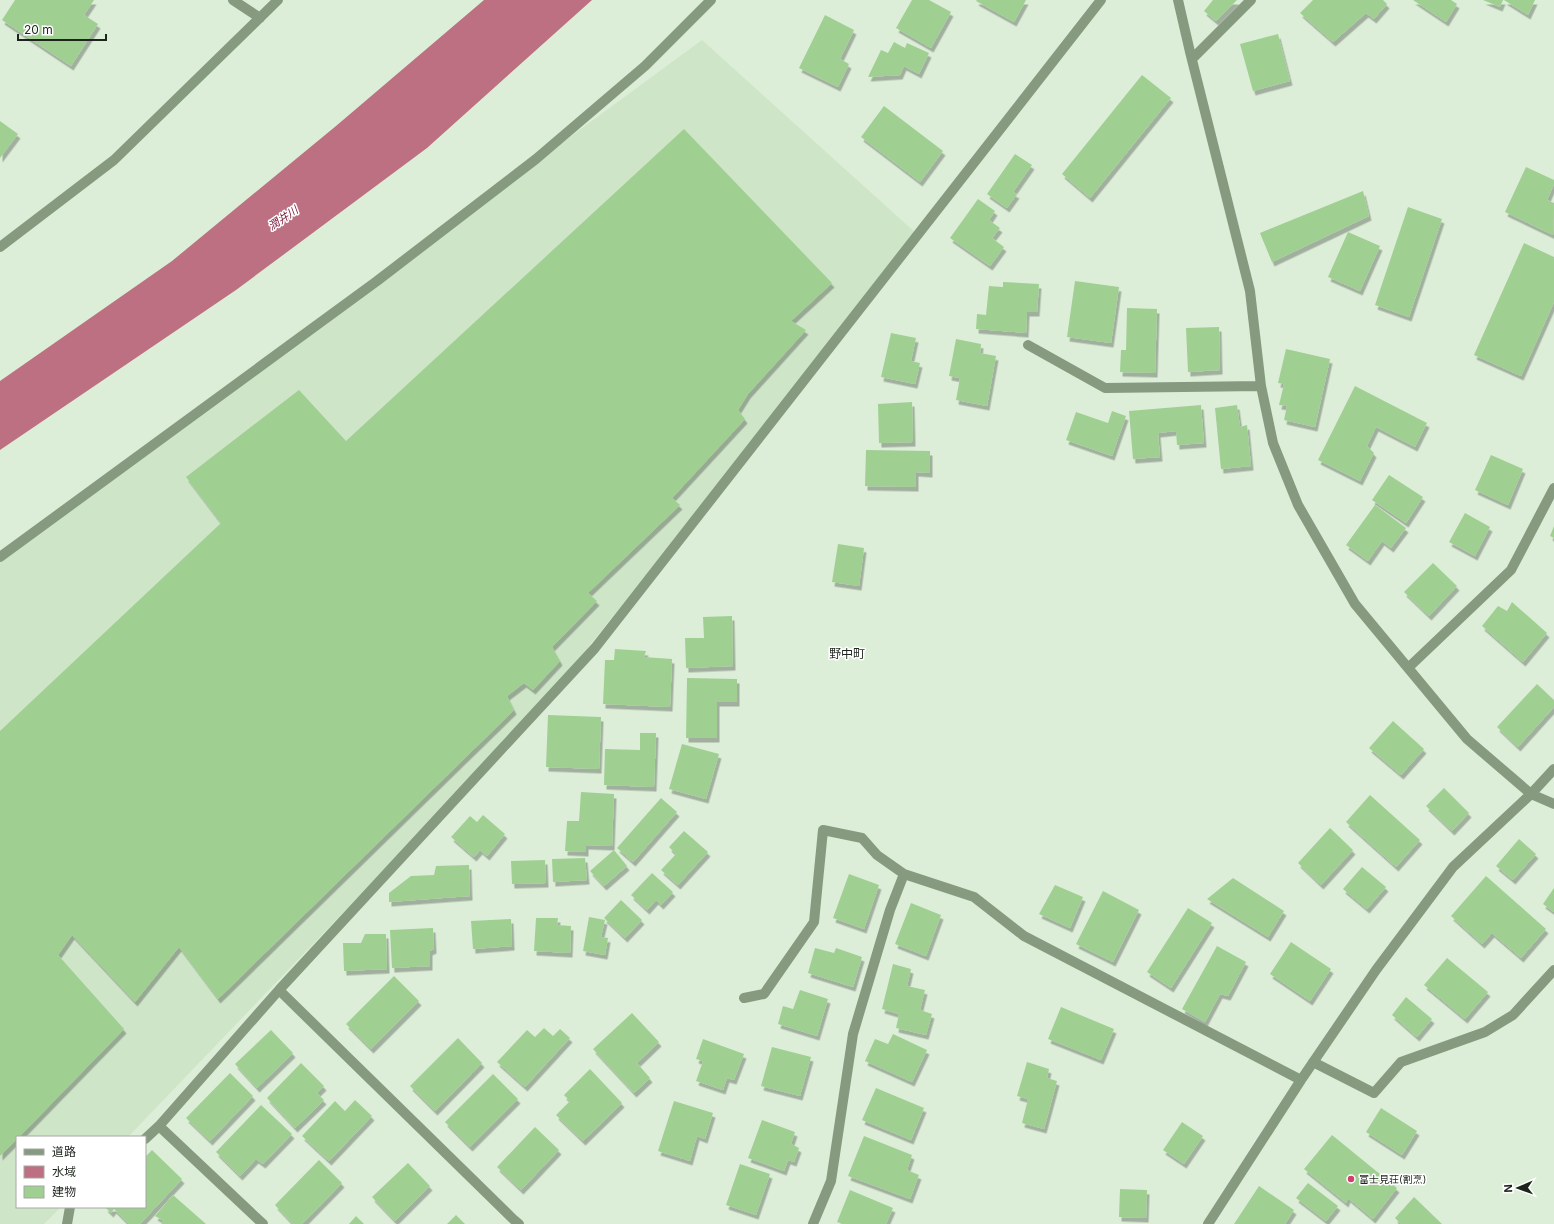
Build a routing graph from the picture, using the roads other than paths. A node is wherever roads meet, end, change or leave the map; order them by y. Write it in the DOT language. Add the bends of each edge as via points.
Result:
graph roads {
  1 [pos="233,0"];
  2 [pos="278,0"];
  3 [pos="711,0"];
  4 [pos="1101,0"];
  5 [pos="1178,0"];
  6 [pos="1252,0"];
  7 [pos="260,18"];
  8 [pos="1192,58"];
  9 [pos="0,247"];
  10 [pos="1028,345"];
  11 [pos="1261,386"];
  12 [pos="1554,488"];
  13 [pos="0,556"];
  14 [pos="1408,668"];
  15 [pos="1554,770"];
  16 [pos="1531,794"];
  17 [pos="1554,804"];
  18 [pos="904,874"];
  19 [pos="1554,970"];
  20 [pos="279,990"];
  21 [pos="744,998"];
  22 [pos="1313,1062"];
  23 [pos="1300,1080"];
  24 [pos="159,1126"];
  25 [pos="146,1138"];
  26 [pos="70,1208"];
  27 [pos="67,1224"];
  28 [pos="263,1224"];
  29 [pos="520,1224"];
  30 [pos="813,1224"];
  31 [pos="1208,1224"];
  1 -- 7 [label="street"];
  2 -- 7 [label="street"];
  3 -- 13 [label="street" via="645,66 536,159 377,281"];
  4 -- 20 [label="street" via="595,648"];
  5 -- 8 [label="street"];
  6 -- 8 [label="street"];
  7 -- 9 [label="street" via="114,160"];
  8 -- 11 [label="street" via="1250,290"];
  10 -- 11 [label="street" via="1105,388"];
  11 -- 14 [label="street" via="1273,443 1298,504 1355,604"];
  12 -- 14 [label="street" via="1511,570"];
  14 -- 16 [label="street" via="1466,739"];
  15 -- 16 [label="street"];
  16 -- 17 [label="street"];
  16 -- 22 [label="street" via="1452,867 1376,970"];
  18 -- 21 [label="street" via="877,854 862,838 823,830 814,922 764,994"];
  18 -- 23 [label="street" via="974,897 1024,936"];
  18 -- 30 [label="street" via="890,910 853,1034 831,1181"];
  19 -- 22 [label="street" via="1513,1015 1485,1032 1401,1062 1374,1093"];
  20 -- 24 [label="street"];
  20 -- 29 [label="street"];
  22 -- 23 [label="street"];
  23 -- 31 [label="street"];
  24 -- 25 [label="street"];
  24 -- 28 [label="street"];
  26 -- 27 [label="street"];
}
